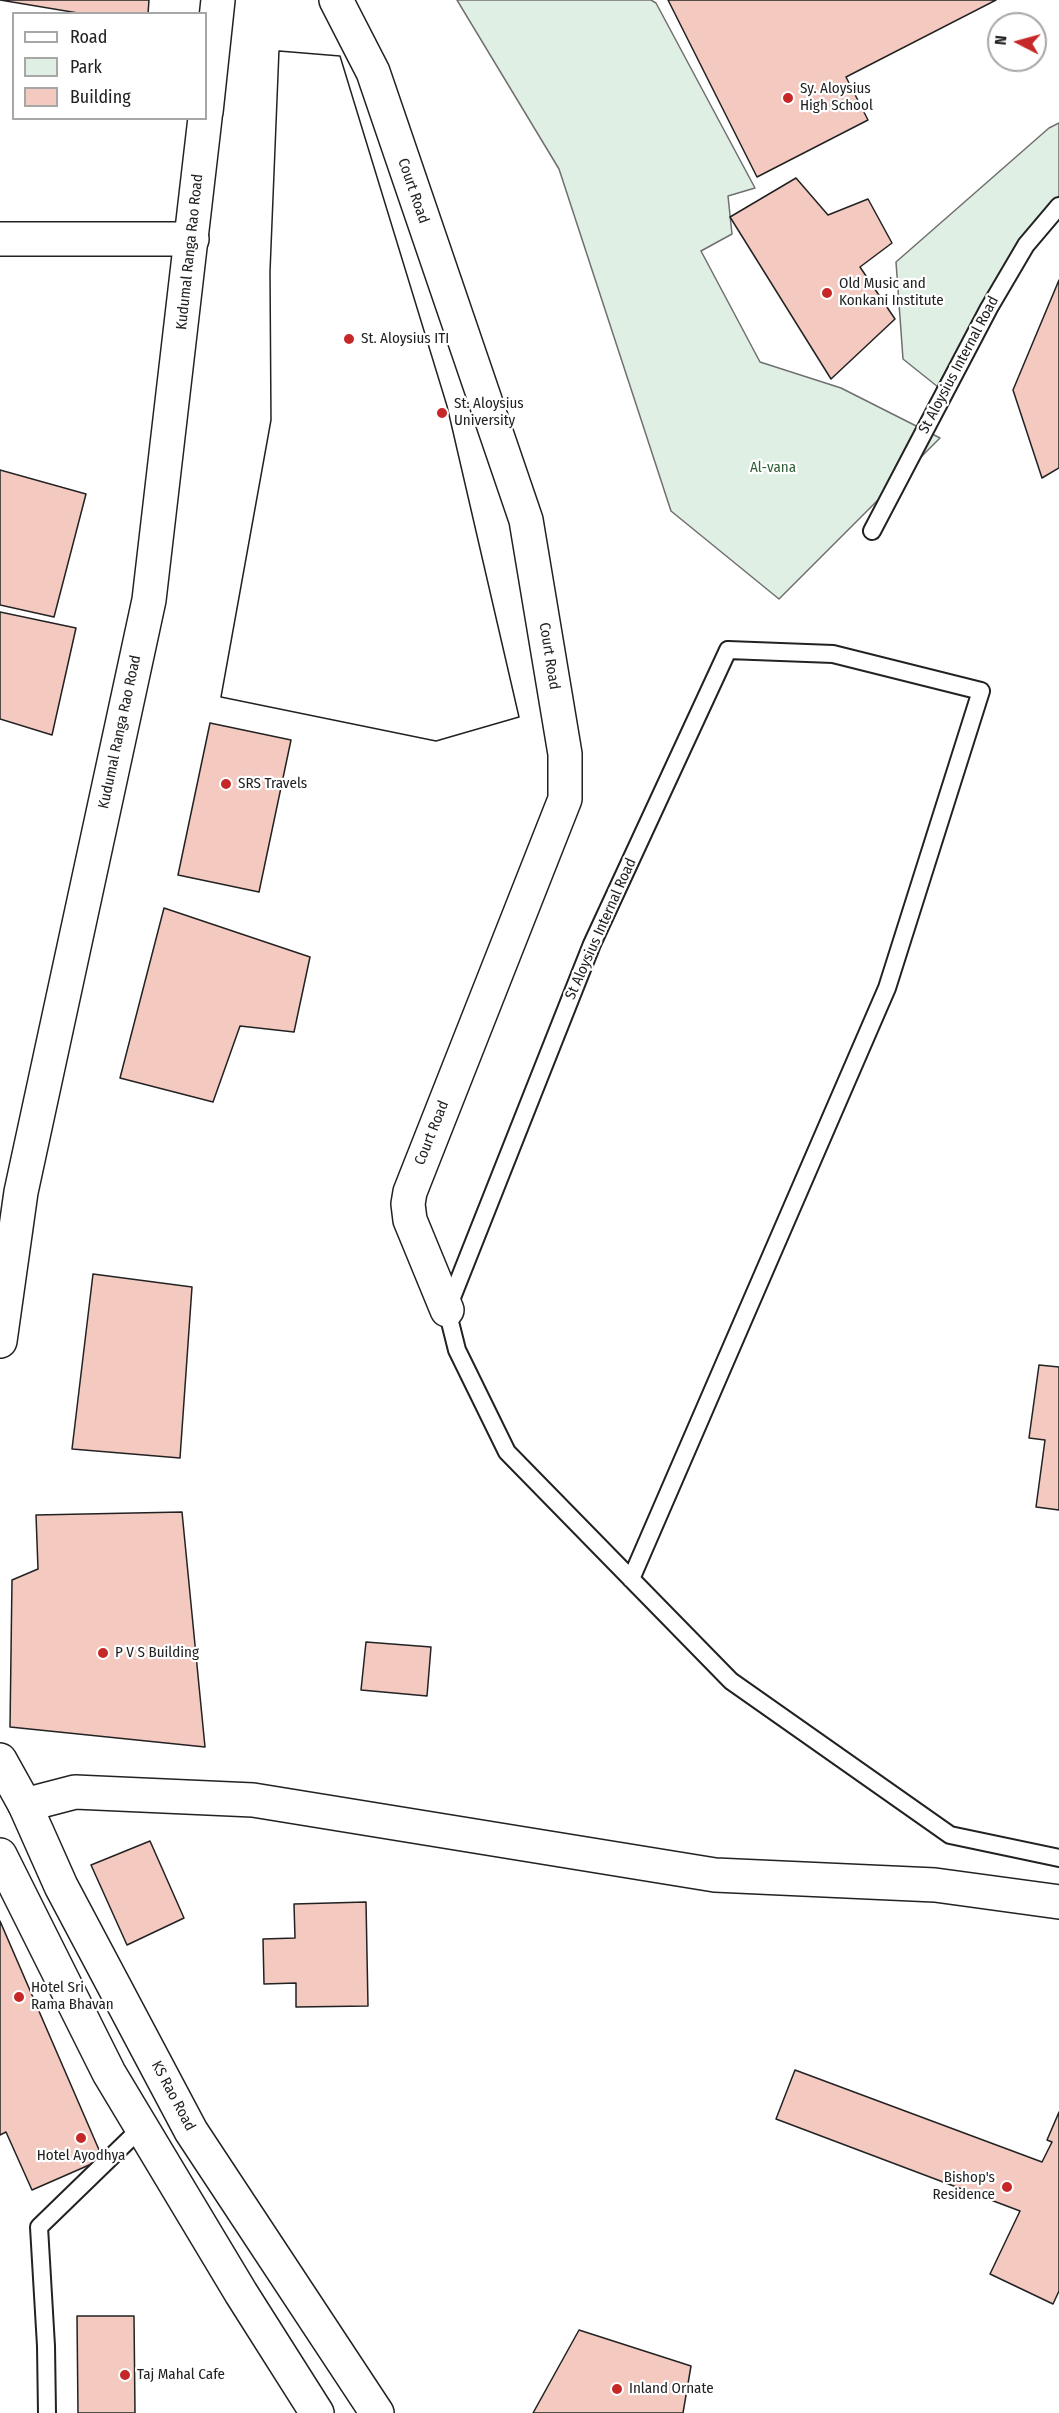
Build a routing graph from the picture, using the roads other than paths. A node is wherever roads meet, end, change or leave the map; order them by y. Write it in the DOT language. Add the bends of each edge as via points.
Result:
graph roads {
  1 [pos="218,0"];
  2 [pos="336,0"];
  3 [pos="207,103"];
  4 [pos="205,120"];
  5 [pos="1059,207"];
  6 [pos="0,239"];
  7 [pos="192,239"];
  8 [pos="872,531"];
  9 [pos="447,1310"];
  10 [pos="0,1341"];
  11 [pos="631,1579"];
  12 [pos="0,1760"];
  13 [pos="25,1805"];
  14 [pos="0,1855"];
  15 [pos="1059,1858"];
  16 [pos="52,1868"];
  17 [pos="15,1886"];
  18 [pos="1059,1902"];
  19 [pos="142,2127"];
  20 [pos="47,2413"];
  21 [pos="317,2413"];
  22 [pos="377,2413"];
  1 -- 3 [label="main road"];
  2 -- 9 [label="main road, Court Road" via="373,72 526,520 565,754 565,799 410,1192 410,1220"];
  4 -- 7 [label="main road, Kudumal Ranga Rao Road"];
  5 -- 8 [label="lane, St Aloysius Internal Road" via="1026,245 989,308"];
  6 -- 7 [label="main road"];
  7 -- 10 [label="main road, Kudumal Ranga Rao Road" via="149,600 21,1192"];
  9 -- 11 [label="lane" via="457,1350 507,1452"];
  9 -- 11 [label="lane, St Aloysius Internal Road" via="592,944 728,650 833,654 981,691 887,988"];
  11 -- 15 [label="lane" via="731,1681 950,1835"];
  12 -- 13 [label="main road, KS Rao Road"];
  13 -- 16 [label="main road, KS Rao Road"];
  13 -- 18 [label="main road" via="75,1791 253,1800 715,1875 935,1885"];
  14 -- 17 [label="main road"];
  16 -- 17 [label="main road"];
  16 -- 22 [label="main road, KS Rao Road" via="191,2132"];
  17 -- 19 [label="main road" via="110,2073"];
  19 -- 20 [label="lane" via="39,2227"];
  19 -- 21 [label="main road"];
}
